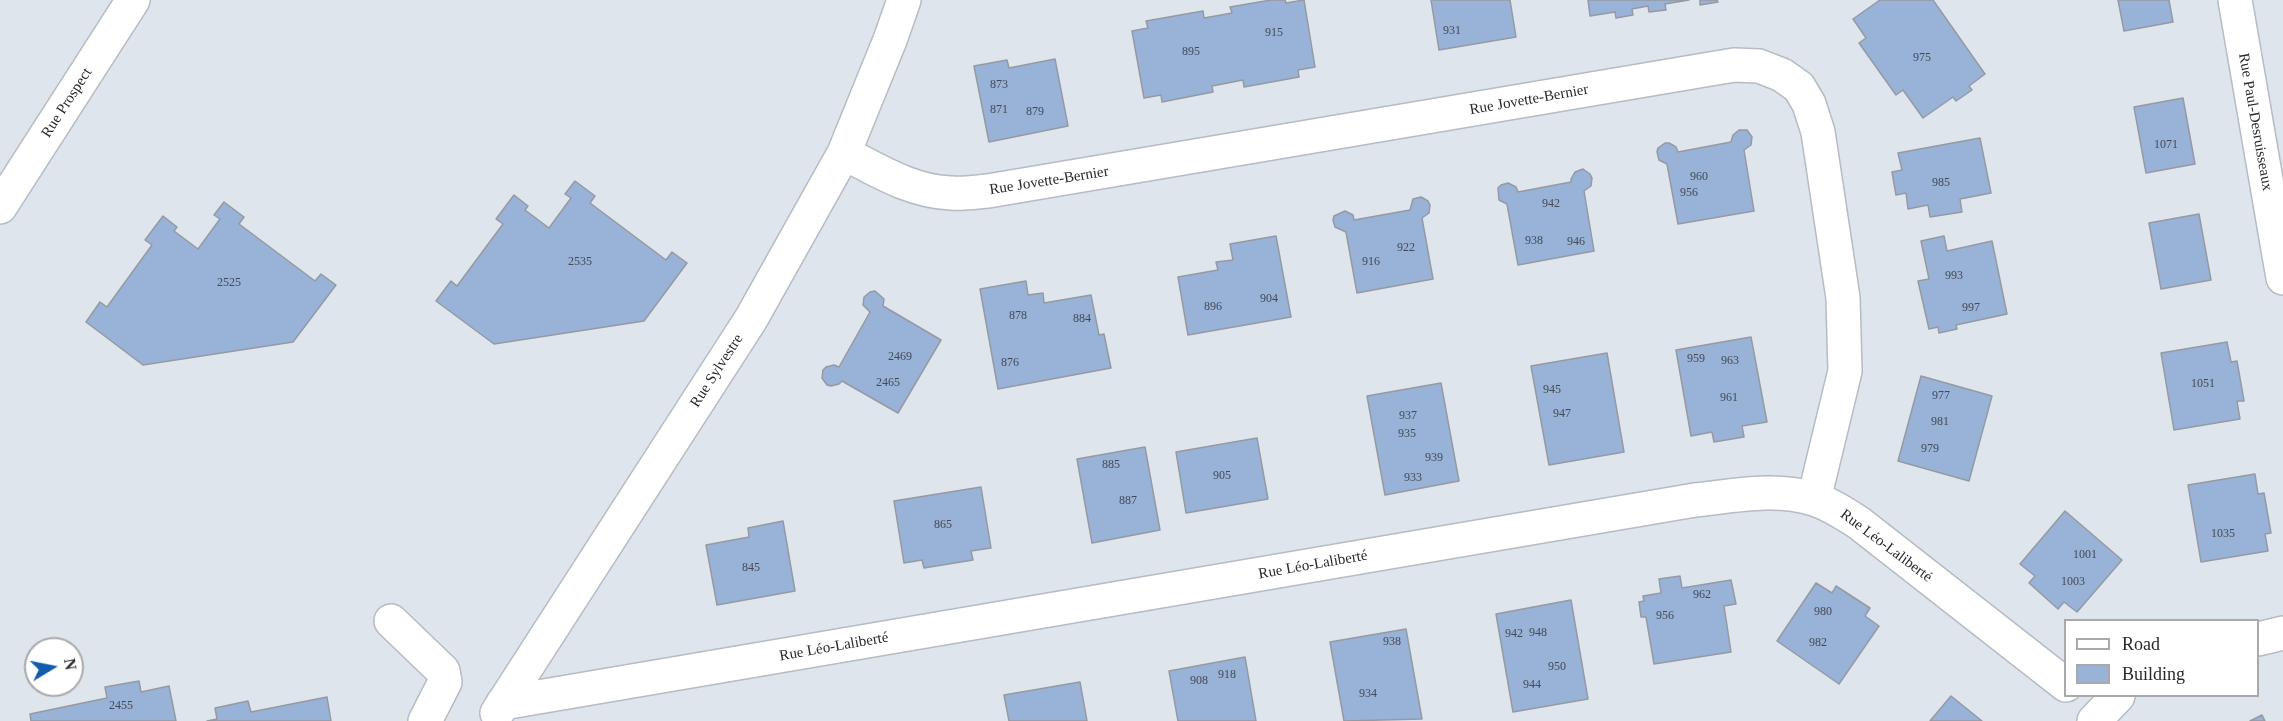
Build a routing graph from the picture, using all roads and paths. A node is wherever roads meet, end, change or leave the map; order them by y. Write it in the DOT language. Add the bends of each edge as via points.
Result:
graph roads {
  1 [pos="133,0"];
  2 [pos="904,0"];
  3 [pos="2235,0"];
  4 [pos="844,153"];
  5 [pos="0,207"];
  6 [pos="2283,278"];
  7 [pos="1814,499"];
  8 [pos="391,621"];
  9 [pos="2283,633"];
  10 [pos="2259,639"];
  11 [pos="2064,683"];
  12 [pos="498,712"];
  13 [pos="425,721"];
  1 -- 5 [label="street, Rue Prospect"];
  2 -- 4 [label="street, Rue Sylvestre"];
  3 -- 6 [label="street, Rue Paul-Desruisseaux"];
  4 -- 7 [label="street, Rue Jovette-Bernier" via="922,189 951,194 988,191 1734,65 1759,66 1799,87 1809,104 1843,298 1845,370"];
  4 -- 12 [label="street, Rue Sylvestre" via="750,319"];
  7 -- 11 [label="street, Rue Léo-Laliberté" via="1859,523"];
  7 -- 12 [label="street, Rue Léo-Laliberté" via="1785,493 1695,500"];
  8 -- 13 [label="street" via="443,671 445,682"];
  9 -- 10 [label="street"];
}
